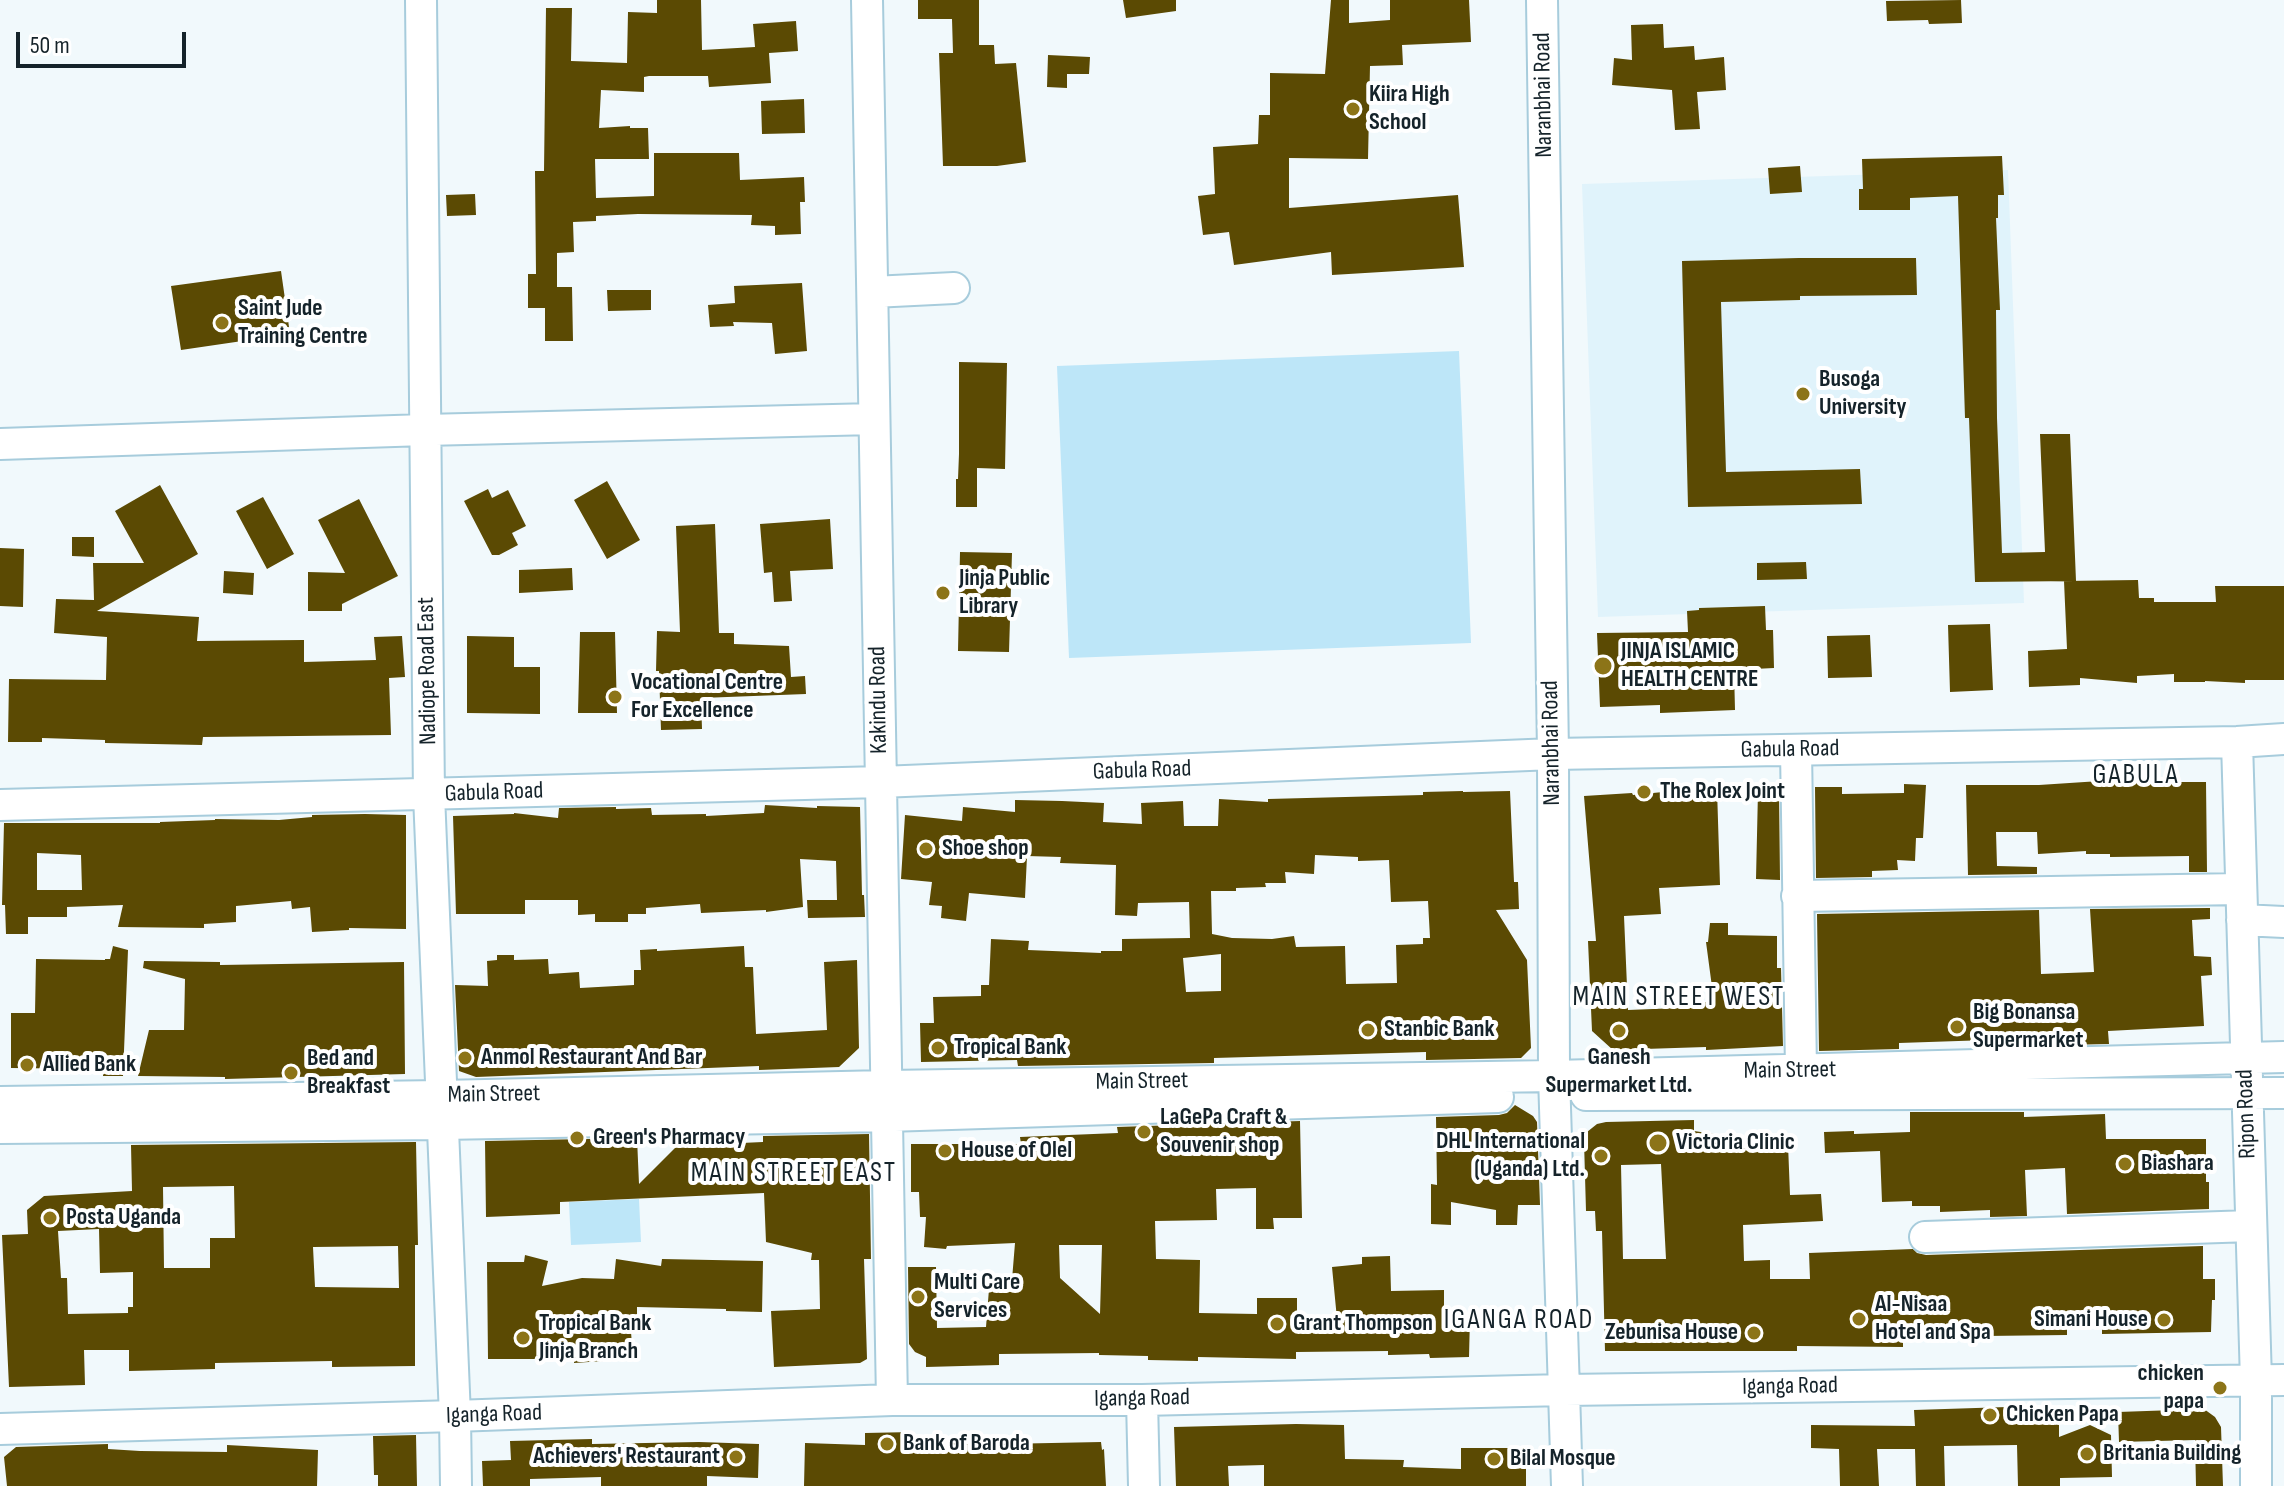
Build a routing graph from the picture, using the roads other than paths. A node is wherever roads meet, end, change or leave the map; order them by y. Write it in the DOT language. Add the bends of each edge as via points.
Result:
graph roads {
  1 [pos="421,0"];
  2 [pos="867,0"];
  3 [pos="1542,0"];
  4 [pos="954,288"];
  5 [pos="873,292"];
  6 [pos="874,419"];
  7 [pos="425,430"];
  8 [pos="0,444"];
  9 [pos="2284,739"];
  10 [pos="2237,742"];
  11 [pos="1796,750"];
  12 [pos="1553,754"];
  13 [pos="881,782"];
  14 [pos="429,795"];
  15 [pos="0,805"];
  16 [pos="2241,889"];
  17 [pos="1797,896"];
  18 [pos="2242,920"];
  19 [pos="2284,922"];
  20 [pos="2245,1057"];
  21 [pos="2284,1057"];
  22 [pos="1801,1070"];
  23 [pos="1555,1086"];
  24 [pos="2247,1092"];
  25 [pos="2284,1093"];
  26 [pos="886,1101"];
  27 [pos="0,1102"];
  28 [pos="442,1110"];
  29 [pos="0,1128"];
  30 [pos="2251,1226"];
  31 [pos="1925,1237"];
  32 [pos="2270,1381"];
  33 [pos="1565,1390"];
  34 [pos="892,1400"];
  35 [pos="1142,1400"];
  36 [pos="455,1416"];
  37 [pos="0,1429"];
  38 [pos="456,1486"];
  39 [pos="1144,1486"];
  40 [pos="1567,1486"];
  41 [pos="2256,1486"];
  1 -- 7 [label="street, Nadiope Road East"];
  2 -- 5 [label="street, Kakindu Road"];
  3 -- 12 [label="street, Naranbhai Road"];
  4 -- 5 [label="street"];
  5 -- 6 [label="street, Kakindu Road"];
  6 -- 7 [label="street"];
  6 -- 13 [label="street, Kakindu Road"];
  7 -- 8 [label="street"];
  7 -- 14 [label="street, Nadiope Road East"];
  9 -- 10 [label="street, Gabula Road"];
  10 -- 11 [label="street, Gabula Road"];
  10 -- 16 [label="street, Ripon Road"];
  11 -- 12 [label="street, Gabula Road"];
  11 -- 17 [label="street"];
  12 -- 13 [label="street, Gabula Road"];
  12 -- 23 [label="street, Naranbhai Road"];
  13 -- 14 [label="street, Gabula Road"];
  13 -- 26 [label="street, Kakindu Road"];
  14 -- 15 [label="street, Gabula Road"];
  14 -- 28 [label="street, Nadiope Road East"];
  16 -- 17 [label="street"];
  16 -- 18 [label="street, Ripon Road"];
  17 -- 22 [label="street"];
  18 -- 19 [label="street"];
  18 -- 20 [label="street, Ripon Road"];
  20 -- 21 [label="street, Main Street"];
  20 -- 22 [label="street, Main Street"];
  20 -- 24 [label="street, Ripon Road"];
  22 -- 23 [label="street, Main Street"];
  23 -- 24 [label="street, Main Street"];
  23 -- 26 [label="street, Main Street"];
  23 -- 33 [label="street, Naranbhai Road"];
  24 -- 25 [label="street, Main Street"];
  24 -- 30 [label="street, Ripon Road"];
  26 -- 28 [label="street, Main Street"];
  26 -- 34 [label="street, Kakindu Road"];
  27 -- 28 [label="street, Main Street"];
  28 -- 29 [label="street, Main Street"];
  28 -- 36 [label="street, Nadiope Road East"];
  30 -- 31 [label="street"];
  30 -- 32 [label="street, Ripon Road"];
  32 -- 33 [label="street, Iganga Road"];
  32 -- 41 [label="street, Ripon Road"];
  33 -- 35 [label="street, Iganga Road"];
  33 -- 40 [label="street, Naranbhai Road"];
  34 -- 35 [label="street, Iganga Road"];
  34 -- 36 [label="street, Iganga Road"];
  35 -- 39 [label="street"];
  36 -- 37 [label="street, Iganga Road"];
  36 -- 38 [label="street, Nadiope Road East"];
}
